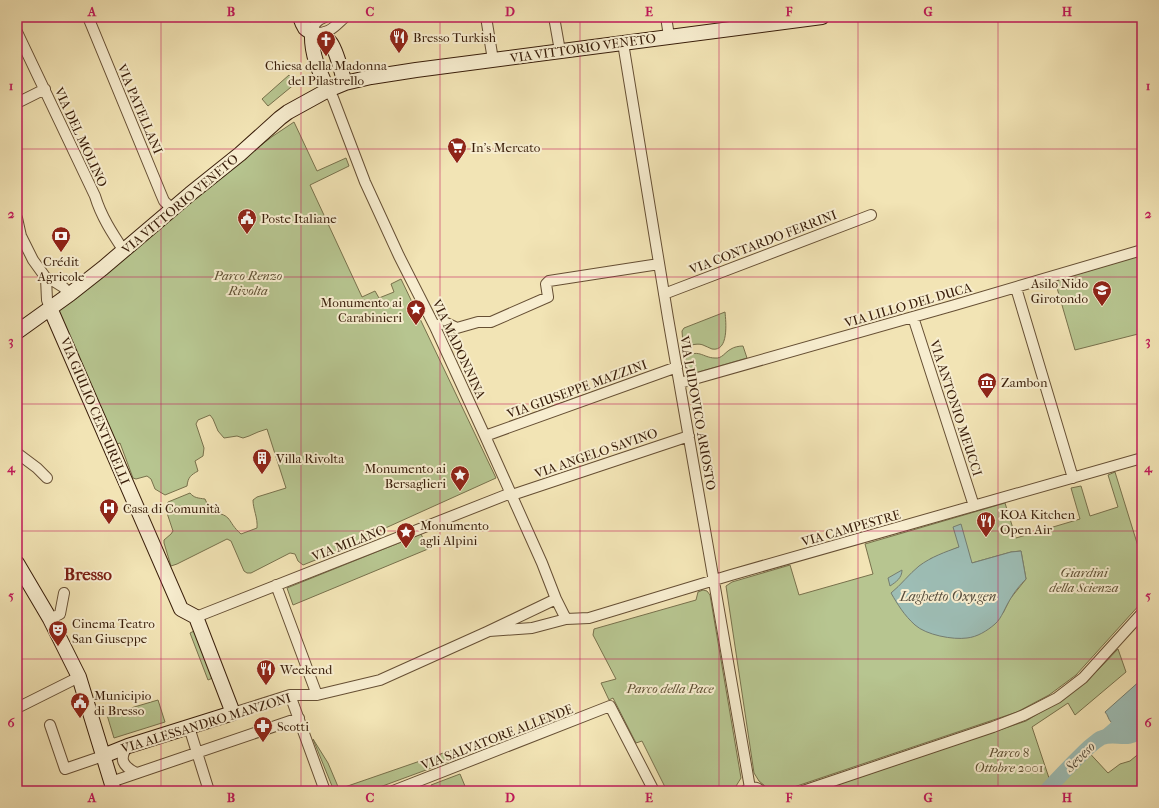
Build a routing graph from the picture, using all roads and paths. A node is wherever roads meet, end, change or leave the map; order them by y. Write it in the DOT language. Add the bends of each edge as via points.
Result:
graph roads {
  1 [pos="88,17"];
  2 [pos="300,17"];
  3 [pos="325,17"];
  4 [pos="345,17"];
  5 [pos="486,17"];
  6 [pos="554,17"];
  7 [pos="666,17"];
  8 [pos="822,17"];
  9 [pos="773,20"];
  10 [pos="312,33"];
  11 [pos="18,36"];
  12 [pos="669,36"];
  13 [pos="623,43"];
  14 [pos="560,51"];
  15 [pos="493,60"];
  16 [pos="345,83"];
  17 [pos="44,89"];
  18 [pos="328,90"];
  19 [pos="17,103"];
  20 [pos="172,209"];
  21 [pos="870,215"];
  22 [pos="17,218"];
  23 [pos="19,233"];
  24 [pos="124,250"];
  25 [pos="1142,250"];
  26 [pos="659,264"];
  27 [pos="46,278"];
  28 [pos="1016,288"];
  29 [pos="70,294"];
  30 [pos="664,294"];
  31 [pos="50,308"];
  32 [pos="913,317"];
  33 [pos="435,327"];
  34 [pos="17,332"];
  35 [pos="677,367"];
  36 [pos="680,383"];
  37 [pos="485,436"];
  38 [pos="689,436"];
  39 [pos="17,453"];
  40 [pos="1142,458"];
  41 [pos="47,478"];
  42 [pos="1073,478"];
  43 [pos="512,494"];
  44 [pos="974,506"];
  45 [pos="17,563"];
  46 [pos="714,581"];
  47 [pos="276,585"];
  48 [pos="64,593"];
  49 [pos="556,599"];
  50 [pos="1142,613"];
  51 [pos="196,617"];
  52 [pos="50,619"];
  53 [pos="566,619"];
  54 [pos="489,631"];
  55 [pos="79,678"];
  56 [pos="290,695"];
  57 [pos="317,695"];
  58 [pos="17,708"];
  59 [pos="233,713"];
  60 [pos="299,718"];
  61 [pos="50,725"];
  62 [pos="189,727"];
  63 [pos="128,746"];
  64 [pos="197,753"];
  65 [pos="104,756"];
  66 [pos="136,773"];
  67 [pos="112,786"];
  68 [pos="747,789"];
  69 [pos="210,791"];
  70 [pos="325,791"];
  71 [pos="393,791"];
  72 [pos="654,791"];
  73 [pos="761,791"];
  74 [pos="803,791"];
  1 -- 20 [label="street, VIA PATELLANI" via="164,201"];
  2 -- 10 [label="street"];
  3 -- 10 [label="street" via="316,22"];
  4 -- 10 [label="street" via="331,30 322,34"];
  5 -- 15 [label="street"];
  6 -- 14 [label="street"];
  7 -- 12 [label="street"];
  8 -- 9 [label="street, VIA VITTORIO VENETO"];
  9 -- 12 [label="street, VIA VITTORIO VENETO"];
  10 -- 16 [label="street" via="330,42"];
  10 -- 18 [label="street" via="313,52"];
  11 -- 17 [label="street, VIA DEL MOLINO"];
  12 -- 13 [label="street, VIA VITTORIO VENETO"];
  13 -- 14 [label="street, VIA VITTORIO VENETO"];
  13 -- 26 [label="street, VIA LUDOVICO ARIOSTO"];
  14 -- 15 [label="street, VIA VITTORIO VENETO"];
  15 -- 16 [label="street, VIA VITTORIO VENETO"];
  16 -- 18 [label="street, VIA VITTORIO VENETO"];
  17 -- 19 [label="street"];
  17 -- 24 [label="street, VIA DEL MOLINO" via="96,196 100,210"];
  18 -- 20 [label="street, VIA VITTORIO VENETO" via="296,106 280,118"];
  18 -- 33 [label="street, VIA MADONNINA" via="365,182"];
  20 -- 24 [label="street, VIA VITTORIO VENETO"];
  21 -- 30 [label="street, VIA CONTARDO FERRINI"];
  22 -- 23 [label="street"];
  23 -- 27 [label="street"];
  24 -- 29 [label="street, VIA VITTORIO VENETO"];
  25 -- 28 [label="street, VIA LILLO DEL DUCA"];
  26 -- 30 [label="street, VIA LUDOVICO ARIOSTO"];
  26 -- 33 [label="street" via="548,281 548,297 491,322 478,322 457,328 444,322"];
  27 -- 29 [label="street"];
  27 -- 31 [label="street"];
  28 -- 32 [label="street, VIA LILLO DEL DUCA"];
  28 -- 42 [label="street"];
  29 -- 31 [label="street, VIA VITTORIO VENETO"];
  30 -- 35 [label="street, VIA LUDOVICO ARIOSTO"];
  31 -- 34 [label="street, VIA VITTORIO VENETO"];
  31 -- 51 [label="street, VIA GIULIO CENTURELLI" via="181,609"];
  32 -- 36 [label="street, VIA LILLO DEL DUCA"];
  32 -- 44 [label="street, VIA ANTONIO MEUCCI"];
  33 -- 37 [label="street, VIA MADONNINA"];
  35 -- 36 [label="street, VIA LUDOVICO ARIOSTO"];
  35 -- 37 [label="street, VIA GIUSEPPE MAZZINI"];
  36 -- 38 [label="street, VIA LUDOVICO ARIOSTO"];
  37 -- 43 [label="street, VIA MADONNINA"];
  38 -- 43 [label="street, VIA ANGELO SAVINO"];
  38 -- 46 [label="street, VIA LUDOVICO ARIOSTO"];
  39 -- 41 [label="street"];
  40 -- 42 [label="street, VIA CAMPESTRE"];
  42 -- 44 [label="street, VIA CAMPESTRE"];
  43 -- 47 [label="street, VIA MILANO"];
  43 -- 49 [label="street, VIA MADONNINA"];
  44 -- 46 [label="street, VIA CAMPESTRE"];
  45 -- 52 [label="street"];
  46 -- 53 [label="street, VIA CAMPESTRE" via="589,618"];
  46 -- 68 [label="street, VIA LUDOVICO ARIOSTO"];
  47 -- 51 [label="street, VIA MILANO"];
  47 -- 57 [label="street"];
  48 -- 52 [label="street" via="60,614"];
  49 -- 53 [label="street, VIA MADONNINA"];
  49 -- 54 [label="street, VIA ALESSANDRO MANZONI"];
  50 -- 74 [label="street" via="1082,678 1057,698 993,727"];
  51 -- 59 [label="street"];
  52 -- 55 [label="street"];
  53 -- 54 [label="street, VIA CAMPESTRE" via="532,628"];
  54 -- 57 [label="street, VIA ALESSANDRO MANZONI" via="380,680"];
  55 -- 58 [label="street"];
  55 -- 65 [label="street"];
  56 -- 57 [label="street, VIA ALESSANDRO MANZONI"];
  56 -- 59 [label="street, VIA ALESSANDRO MANZONI"];
  56 -- 60 [label="street"];
  59 -- 62 [label="street, VIA ALESSANDRO MANZONI"];
  60 -- 64 [label="street"];
  60 -- 70 [label="street"];
  61 -- 65 [label="street" via="65,769"];
  62 -- 63 [label="street, VIA ALESSANDRO MANZONI"];
  62 -- 64 [label="street"];
  63 -- 65 [label="street, VIA ALESSANDRO MANZONI"];
  63 -- 66 [label="street" via="122,756 123,762"];
  64 -- 66 [label="street"];
  64 -- 69 [label="street"];
  65 -- 67 [label="street"];
  66 -- 67 [label="street"];
  68 -- 73 [label="street"];
  71 -- 72 [label="street, VIA SALVATORE ALLENDE" via="610,706"];
}
